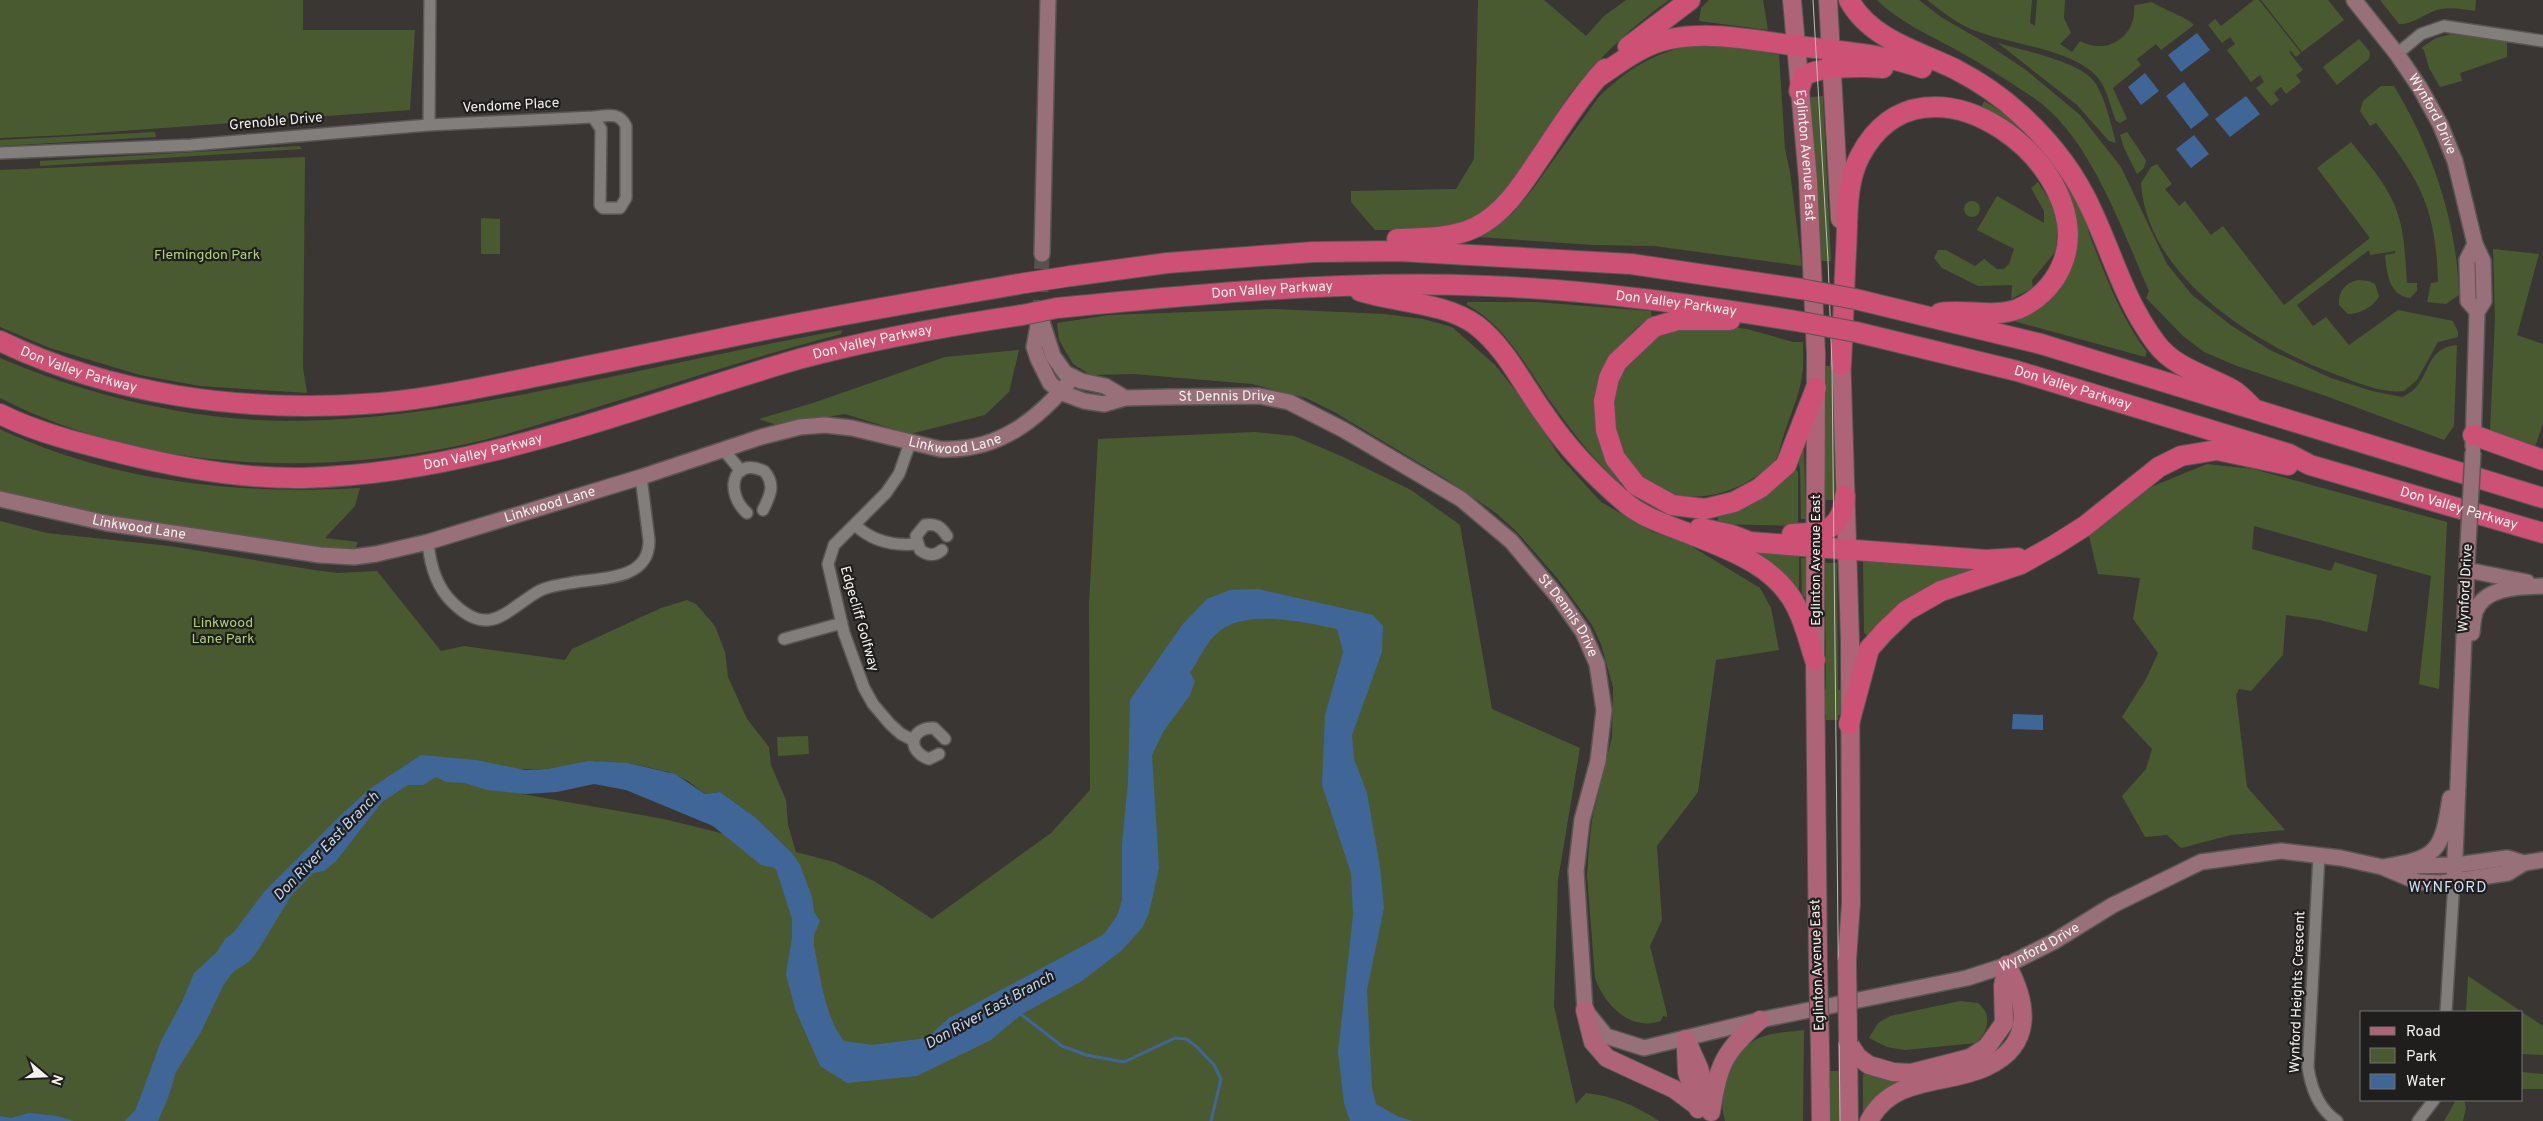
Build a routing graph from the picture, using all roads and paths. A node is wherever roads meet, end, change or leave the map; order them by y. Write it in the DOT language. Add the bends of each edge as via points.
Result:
graph roads {
  1 [pos="430,0"];
  2 [pos="1048,0"];
  3 [pos="1690,0"];
  4 [pos="1792,0"];
  5 [pos="1828,0"];
  6 [pos="1849,0"];
  7 [pos="2354,0"];
  8 [pos="2543,41"];
  9 [pos="1795,46"];
  10 [pos="2397,54"];
  11 [pos="1831,60"];
  12 [pos="1597,78"];
  13 [pos="1799,91"];
  14 [pos="2020,113"];
  15 [pos="593,117"];
  16 [pos="429,125"];
  17 [pos="0,153"];
  18 [pos="1358,252"];
  19 [pos="1042,254"];
  20 [pos="1344,285"];
  21 [pos="1924,315"];
  22 [pos="1802,322"];
  23 [pos="0,341"];
  24 [pos="1841,365"];
  25 [pos="1073,377"];
  26 [pos="1816,388"];
  27 [pos="1060,392"];
  28 [pos="1125,398"];
  29 [pos="2256,411"];
  30 [pos="0,414"];
  31 [pos="910,442"];
  32 [pos="2473,444"];
  33 [pos="723,450"];
  34 [pos="2543,460"];
  35 [pos="2310,465"];
  36 [pos="741,470"];
  37 [pos="641,477"];
  38 [pos="1614,492"];
  39 [pos="1845,496"];
  40 [pos="2543,498"];
  41 [pos="0,499"];
  42 [pos="762,510"];
  43 [pos="747,513"];
  44 [pos="855,525"];
  45 [pos="2543,533"];
  46 [pos="947,536"];
  47 [pos="1816,540"];
  48 [pos="428,542"];
  49 [pos="916,544"];
  50 [pos="2055,545"];
  51 [pos="1848,549"];
  52 [pos="942,550"];
  53 [pos="2467,567"];
  54 [pos="2543,585"];
  55 [pos="842,623"];
  56 [pos="784,639"];
  57 [pos="1815,660"];
  58 [pos="2462,686"];
  59 [pos="1849,724"];
  60 [pos="2459,734"];
  61 [pos="945,739"];
  62 [pos="913,740"];
  63 [pos="939,754"];
  64 [pos="2319,855"];
  65 [pos="2543,860"];
  66 [pos="2524,863"];
  67 [pos="2456,864"];
  68 [pos="2382,867"];
  69 [pos="2454,881"];
  70 [pos="2007,965"];
  71 [pos="1586,1010"];
  72 [pos="2446,1011"];
  73 [pos="1760,1020"];
  74 [pos="1686,1039"];
  75 [pos="1848,1042"];
  76 [pos="2433,1101"];
  77 [pos="1706,1115"];
  78 [pos="1820,1117"];
  79 [pos="1849,1121"];
  80 [pos="1869,1121"];
  81 [pos="2337,1121"];
  82 [pos="2418,1121"];
  1 -- 16 [label="street"];
  2 -- 19 [label="street"];
  3 -- 12 [label="highway" via="1619,54"];
  4 -- 9 [label="main road, Eglinton Avenue East"];
  5 -- 11 [label="main road, Eglinton Avenue East"];
  6 -- 14 [label="highway" via="1861,16 1896,44 1954,69 1991,90"];
  7 -- 10 [label="street, Wynford Drive"];
  8 -- 10 [label="street" via="2447,26 2423,33"];
  9 -- 11 [label="highway"];
  9 -- 12 [label="highway" via="1715,35 1669,39 1642,49"];
  9 -- 13 [label="main road, Eglinton Avenue East"];
  10 -- 32 [label="street, Wynford Drive" via="2440,124 2457,170 2475,244 2483,261 2484,301 2477,311"];
  11 -- 13 [label="highway" via="1807,73 1800,82"];
  11 -- 14 [label="highway" via="1934,73"];
  11 -- 24 [label="main road, Eglinton Avenue East" via="1841,229"];
  12 -- 18 [label="highway" via="1498,213 1476,227 1455,234 1396,239"];
  13 -- 26 [label="main road, Eglinton Avenue East" via="1808,180"];
  14 -- 29 [label="highway" via="2049,142 2081,188 2127,298 2157,345 2198,374 2235,390"];
  15 -- 15 [label="street, Vendome Place" via="615,115 624,120 626,126 626,198 620,208 613,210 600,205 601,129"];
  15 -- 16 [label="street, Vendome Place"];
  16 -- 17 [label="street, Grenoble Drive" via="191,145"];
  18 -- 21 [label="highway, Don Valley Parkway, bridge" via="1399,251 1631,264 1801,289"];
  18 -- 23 [label="highway, Don Valley Parkway, bridge" via="1313,252 1167,263 1025,283 736,335 444,395 365,404 292,406 215,401 139,389 74,370"];
  20 -- 22 [label="highway, Don Valley Parkway" via="1488,286 1597,294 1688,303"];
  20 -- 30 [label="highway, Don Valley Parkway, bridge" via="1208,293 1056,308 928,329 810,357 531,441 436,463 359,474 301,478 222,474 153,462 81,444"];
  20 -- 38 [label="highway" via="1380,298 1451,312 1475,325 1493,342 1562,440"];
  21 -- 24 [label="highway" via="1958,310 1998,313 2018,308 2055,280 2068,242 2061,202 2042,166 2000,127 1975,114 1943,106 1922,107 1880,128 1854,169 1849,197"];
  21 -- 29 [label="highway, Don Valley Parkway" via="2041,344"];
  22 -- 26 [label="highway" via="1678,320 1654,327 1616,362 1608,378 1604,401 1606,430 1615,458 1636,485 1672,504 1705,509 1734,502 1760,488 1786,465"];
  22 -- 35 [label="highway, Don Valley Parkway, bridge" via="2017,371 2289,454"];
  24 -- 39 [label="main road, Eglinton Avenue East"];
  25 -- 27 [label="street, Linkwood Lane"];
  25 -- 27 [label="street, St Dennis Drive" via="1053,356 1040,315 1034,347 1043,372"];
  25 -- 28 [label="street, St Dennis Drive" via="1104,386"];
  26 -- 47 [label="main road, Eglinton Avenue East"];
  27 -- 28 [label="street, St Dennis Drive" via="1104,404"];
  27 -- 31 [label="street, Linkwood Lane" via="1018,430 988,444 955,449"];
  28 -- 71 [label="street, St Dennis Drive" via="1259,396 1289,402 1344,430 1461,499 1511,541 1575,618 1597,664 1604,710 1603,734 1582,820 1576,871"];
  29 -- 40 [label="highway, Don Valley Parkway"];
  31 -- 33 [label="street, Linkwood Lane" via="858,428 819,425 774,434"];
  31 -- 44 [label="street, Edgecliff Golfway" via="899,474 886,493"];
  32 -- 34 [label="highway"];
  32 -- 53 [label="street, Wynford Drive, bridge"];
  33 -- 36 [label="street"];
  33 -- 37 [label="street, Linkwood Lane"];
  35 -- 45 [label="highway, Don Valley Parkway"];
  35 -- 50 [label="highway" via="2280,465 2217,450 2180,456 2159,467 2085,526"];
  36 -- 42 [label="street" via="756,468 769,477 771,492"];
  36 -- 43 [label="street" via="732,486 739,506"];
  37 -- 48 [label="street, Linkwood Lane"];
  37 -- 48 [label="street" via="649,538 649,550 643,561 629,573 540,591 498,617 482,621 462,612 448,598 432,572"];
  38 -- 47 [label="highway" via="1683,524 1750,542"];
  38 -- 57 [label="highway" via="1629,506 1658,521 1734,552 1780,584 1802,620"];
  39 -- 47 [label="highway" via="1841,517"];
  39 -- 51 [label="main road, Eglinton Avenue East"];
  41 -- 48 [label="street, Linkwood Lane" via="106,523 330,556 366,556"];
  44 -- 49 [label="street" via="885,542"];
  44 -- 55 [label="street, Edgecliff Golfway" via="834,545 828,564"];
  46 -- 49 [label="street" via="940,526 925,525 916,536"];
  47 -- 51 [label="highway"];
  47 -- 57 [label="main road, Eglinton Avenue East"];
  49 -- 52 [label="street" via="926,554 934,555"];
  50 -- 51 [label="highway" via="2019,558 1986,560"];
  50 -- 59 [label="highway" via="2021,564 1940,591 1906,611 1869,649"];
  51 -- 59 [label="main road, Eglinton Avenue East"];
  53 -- 54 [label="street"];
  53 -- 58 [label="street, Wynford Drive"];
  54 -- 58 [label="street" via="2501,590 2483,600 2476,609"];
  55 -- 56 [label="street"];
  55 -- 62 [label="street, Edgecliff Golfway" via="857,672 873,704 892,727"];
  57 -- 78 [label="main road, Eglinton Avenue East, bridge"];
  58 -- 60 [label="street, Wynford Drive"];
  59 -- 75 [label="main road, Eglinton Avenue East, bridge" via="1851,903 1847,960"];
  60 -- 67 [label="street, Wynford Drive"];
  60 -- 68 [label="street" via="2447,817 2436,848 2425,857"];
  61 -- 62 [label="street" via="934,728 925,728 917,732"];
  62 -- 63 [label="street, Edgecliff Golfway" via="914,749 920,756 929,759"];
  64 -- 68 [label="street, Wynford Drive"];
  64 -- 70 [label="street, Wynford Drive" via="2281,851 2201,862 2113,905 2053,942"];
  64 -- 81 [label="street, Wynford Heights Crescent" via="2308,1067 2310,1083 2318,1100"];
  65 -- 66 [label="street"];
  66 -- 67 [label="street" via="2507,858"];
  66 -- 69 [label="street" via="2508,873"];
  67 -- 68 [label="street, Wynford Drive"];
  67 -- 69 [label="street, Wynford Drive"];
  68 -- 69 [label="street, Wynford Drive" via="2418,882"];
  69 -- 72 [label="street"];
  70 -- 73 [label="street, Wynford Drive" via="1967,978"];
  70 -- 75 [label="main road" via="2003,986 2004,1023 1986,1047 1970,1058 1911,1073 1893,1072 1869,1065 1858,1057"];
  70 -- 80 [label="main road" via="2016,982 2024,1013 2021,1034 2009,1052 1986,1068 1919,1083 1896,1092 1885,1100"];
  71 -- 74 [label="street" via="1606,1036 1644,1048"];
  71 -- 77 [label="main road" via="1593,1042 1607,1058 1674,1089"];
  73 -- 74 [label="street, Wynford Drive"];
  73 -- 77 [label="main road" via="1728,1051"];
  74 -- 77 [label="main road" via="1687,1072"];
  75 -- 79 [label="main road, Eglinton Avenue East"];
  76 -- 82 [label="street"];
}
